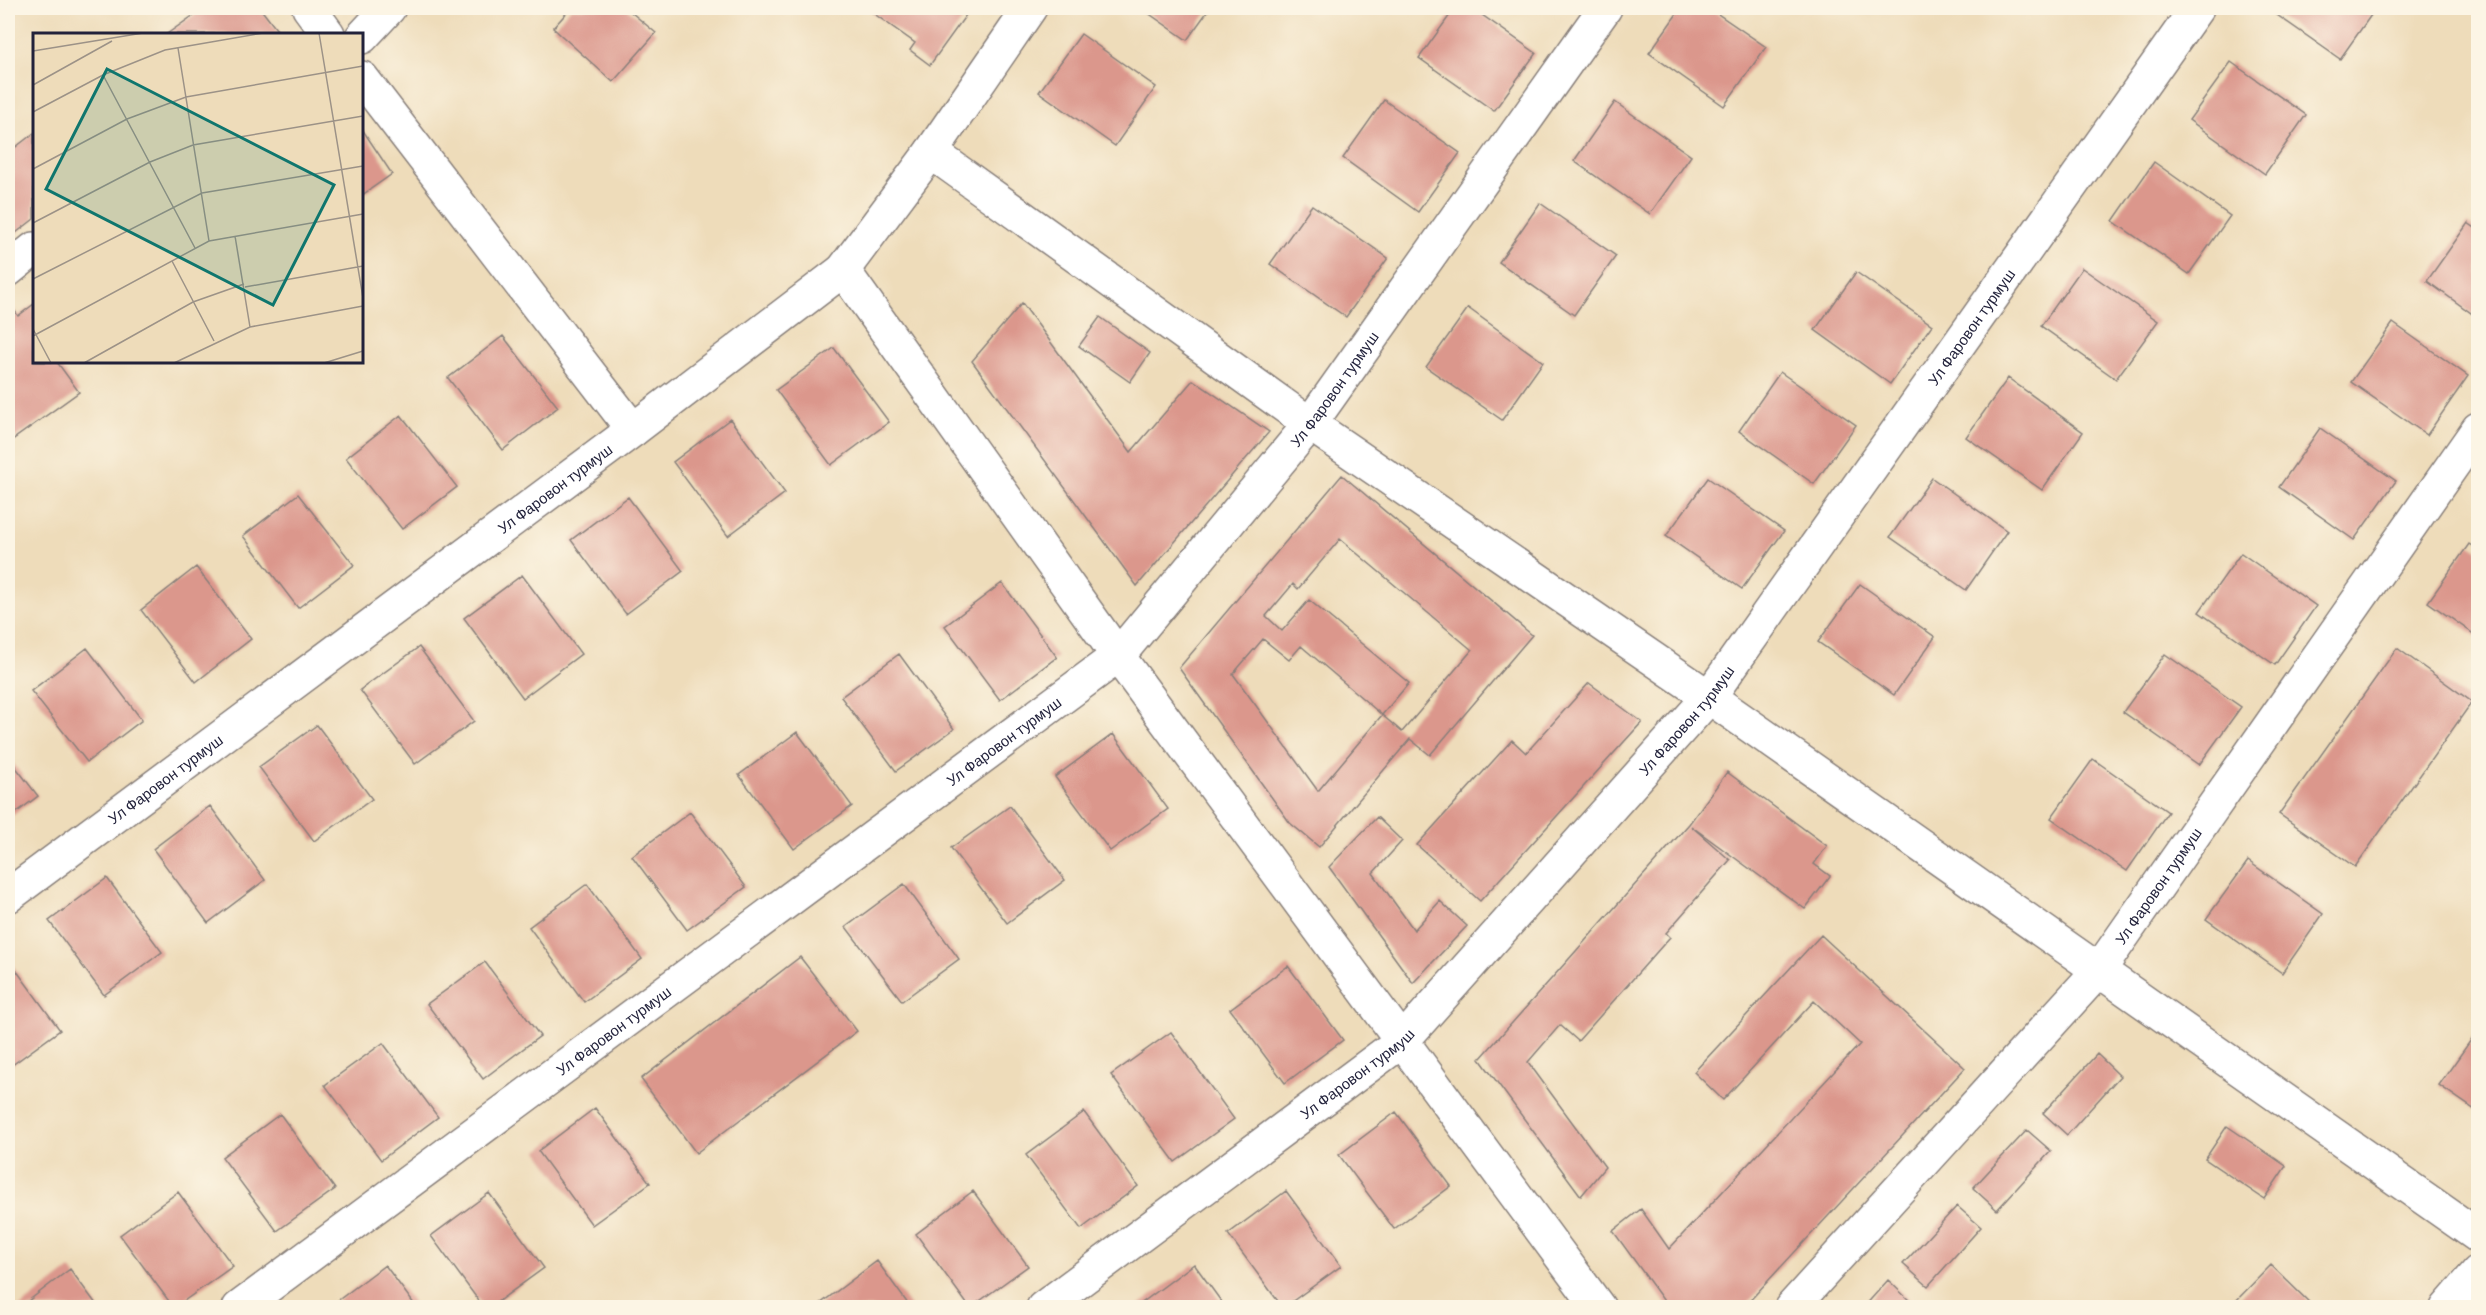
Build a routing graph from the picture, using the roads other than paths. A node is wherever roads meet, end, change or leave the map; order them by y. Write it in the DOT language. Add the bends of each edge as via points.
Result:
graph roads {
  1 [pos="389,8"];
  2 [pos="1030,8"];
  3 [pos="1605,8"];
  4 [pos="2197,8"];
  5 [pos="363,36"];
  6 [pos="363,79"];
  7 [pos="931,152"];
  8 [pos="33,250"];
  9 [pos="8,270"];
  10 [pos="843,270"];
  11 [pos="1310,424"];
  12 [pos="2478,429"];
  13 [pos="633,430"];
  14 [pos="1118,656"];
  15 [pos="1709,697"];
  16 [pos="8,896"];
  17 [pos="2099,970"];
  18 [pos="1403,1040"];
  19 [pos="2478,1236"];
  20 [pos="2478,1272"];
  21 [pos="239,1308"];
  22 [pos="1043,1308"];
  23 [pos="1599,1308"];
  24 [pos="1791,1308"];
  25 [pos="2447,1308"];
  1 -- 5 [label="street"];
  2 -- 7 [label="street, Ул Фаровон турмуш"];
  3 -- 11 [label="street, Ул Фаровон турмуш"];
  4 -- 15 [label="street, Ул Фаровон турмуш"];
  6 -- 13 [label="street"];
  7 -- 10 [label="street, Ул Фаровон турмуш"];
  7 -- 11 [label="street"];
  8 -- 9 [label="street"];
  10 -- 13 [label="street, Ул Фаровон турмуш"];
  10 -- 14 [label="street"];
  11 -- 14 [label="street, Ул Фаровон турмуш"];
  11 -- 15 [label="street"];
  12 -- 17 [label="street, Ул Фаровон турмуш"];
  13 -- 16 [label="street, Ул Фаровон турмуш"];
  14 -- 18 [label="street"];
  14 -- 21 [label="street, Ул Фаровон турмуш"];
  15 -- 17 [label="street"];
  15 -- 18 [label="street, Ул Фаровон турмуш"];
  17 -- 19 [label="street"];
  17 -- 24 [label="street, Ул Фаровон турмуш"];
  18 -- 22 [label="street, Ул Фаровон турмуш"];
  18 -- 23 [label="street"];
  20 -- 25 [label="street"];
}
